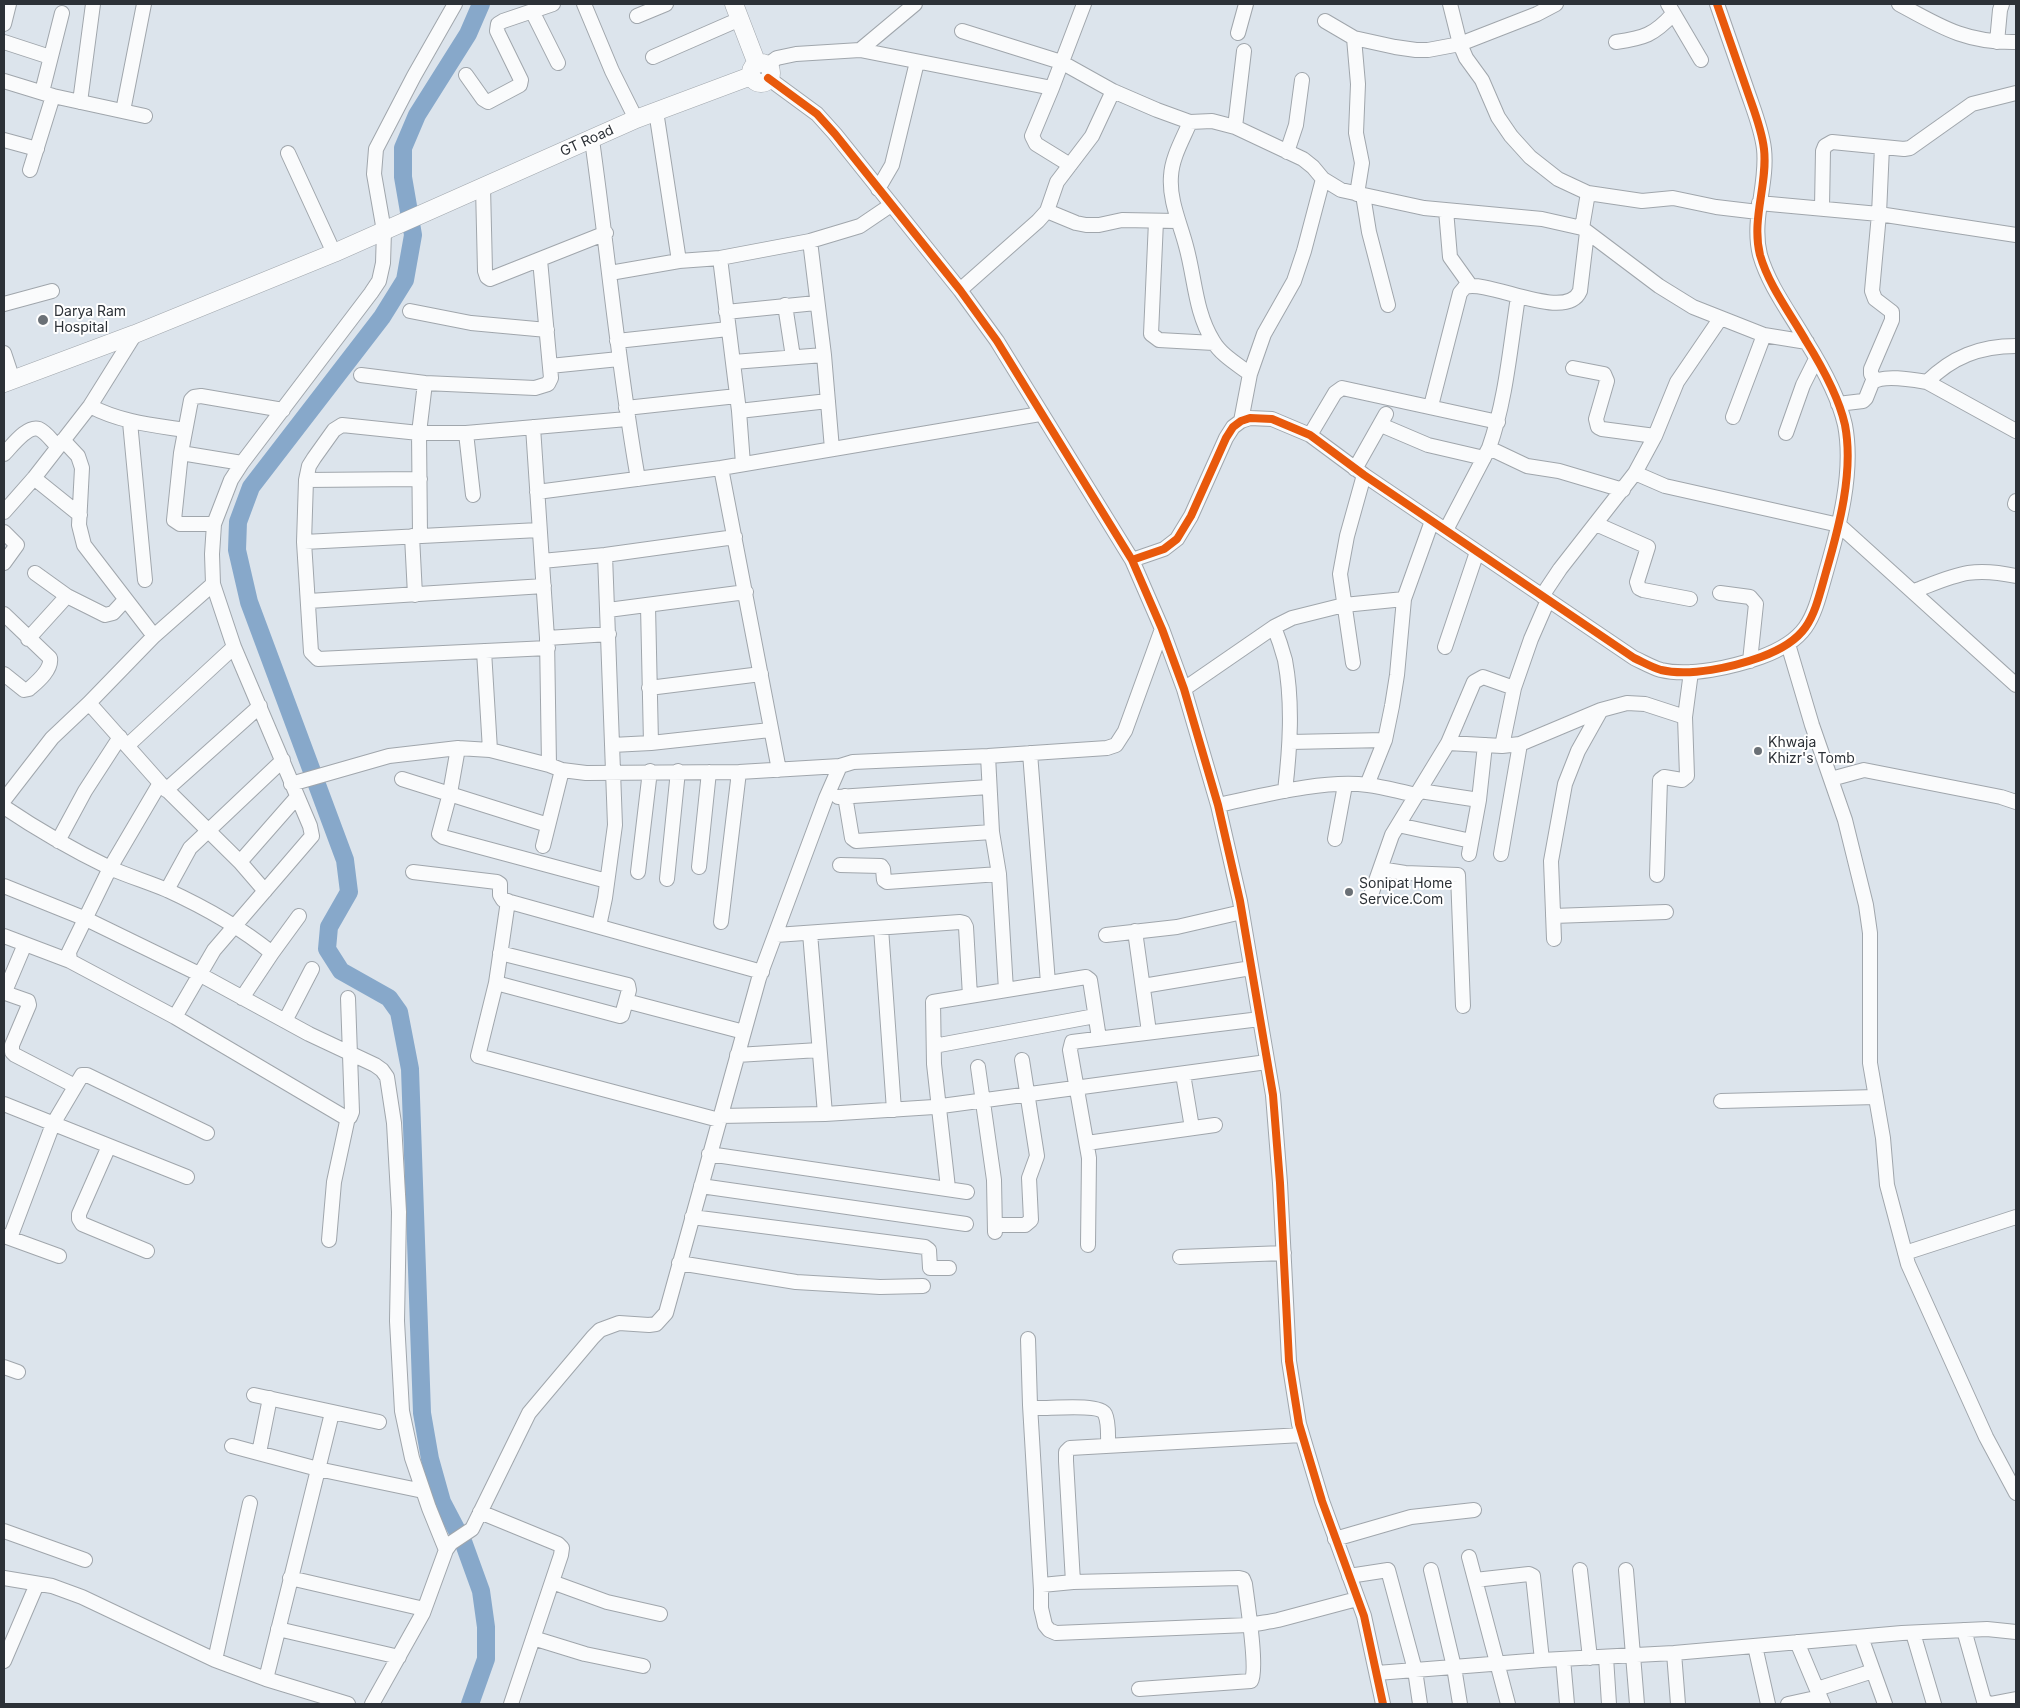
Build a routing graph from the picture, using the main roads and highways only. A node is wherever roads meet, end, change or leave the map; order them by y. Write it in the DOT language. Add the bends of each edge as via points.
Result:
graph roads {
  1 [pos="737,11"];
  2 [pos="9,382"];
  1 -- 2 [label="main road, GT Road" via="761,71 636,119 334,253"];
}
